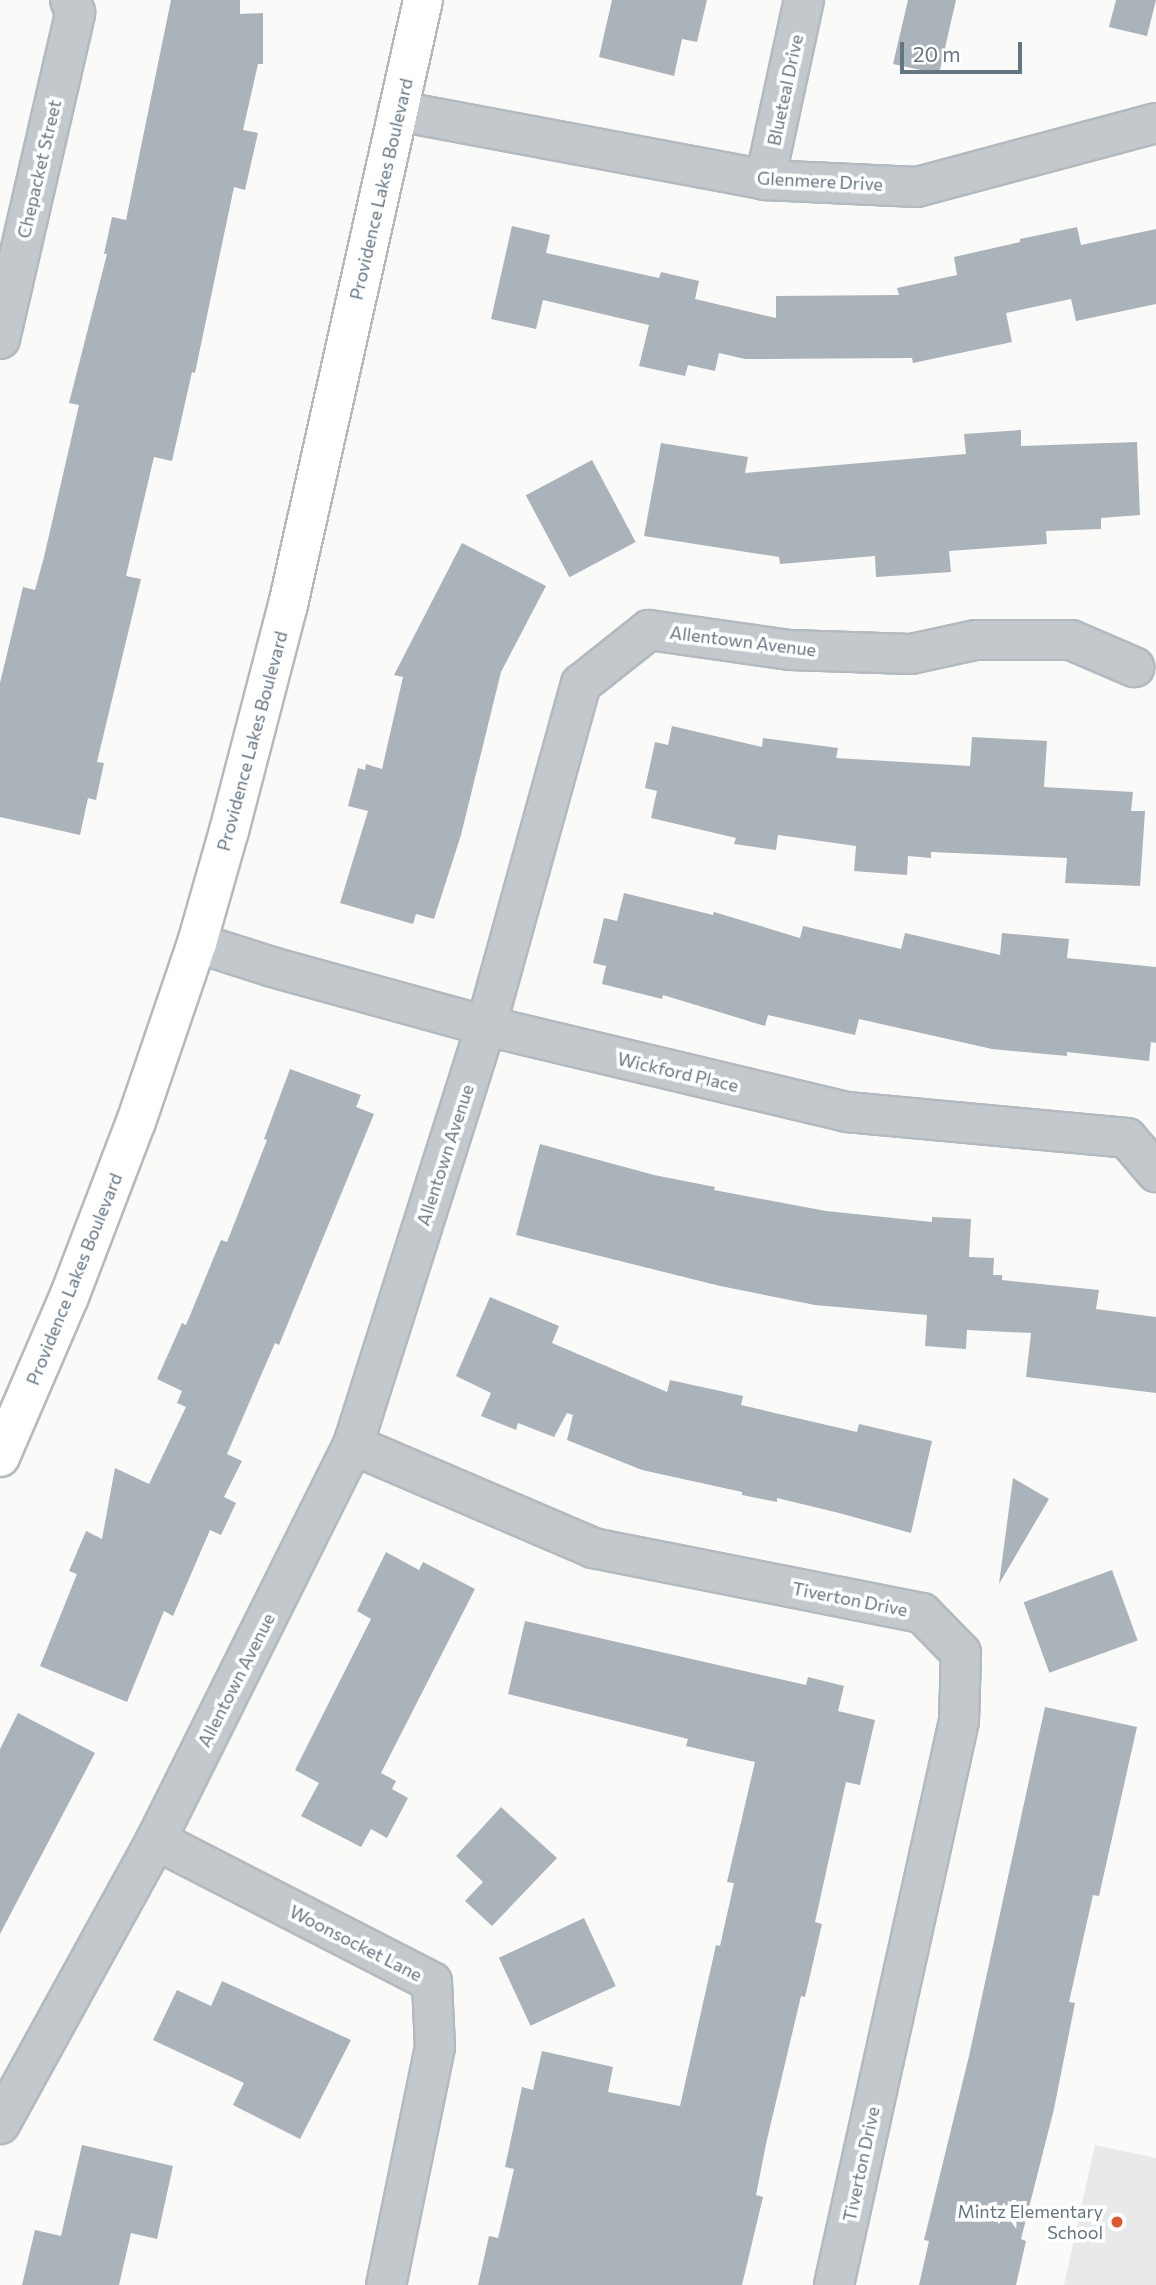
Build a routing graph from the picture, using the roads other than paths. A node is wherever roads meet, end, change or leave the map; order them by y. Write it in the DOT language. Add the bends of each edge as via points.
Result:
graph roads {
  1 [pos="70,0"];
  2 [pos="423,0"];
  3 [pos="804,0"];
  4 [pos="398,111"];
  5 [pos="1156,123"];
  6 [pos="765,180"];
  7 [pos="0,339"];
  8 [pos="1134,667"];
  9 [pos="197,943"];
  10 [pos="486,1026"];
  11 [pos="1156,1172"];
  12 [pos="353,1445"];
  13 [pos="0,1457"];
  14 [pos="156,1840"];
  15 [pos="0,2124"];
  16 [pos="386,2285"];
  17 [pos="834,2285"];
  1 -- 7 [label="street, Chepacket Street" via="75,13"];
  2 -- 4 [label="street, Providence Lakes Boulevard"];
  3 -- 6 [label="street, Blueteal Drive"];
  4 -- 6 [label="street, Glenmere Drive"];
  4 -- 9 [label="street, Providence Lakes Boulevard" via="288,605"];
  5 -- 6 [label="street, Glenmere Drive" via="917,187"];
  8 -- 10 [label="street, Allentown Avenue" via="1071,640 976,640 911,654 790,650 649,629 581,684"];
  9 -- 10 [label="street, Wickford Place"];
  9 -- 13 [label="street, Providence Lakes Boulevard" via="117,1172"];
  10 -- 11 [label="street, Wickford Place" via="847,1112 1126,1138"];
  10 -- 12 [label="street, Allentown Avenue"];
  12 -- 14 [label="street, Allentown Avenue"];
  12 -- 17 [label="street, Tiverton Drive" via="593,1548 922,1613 961,1653 959,1721"];
  14 -- 15 [label="street, Allentown Avenue"];
  14 -- 16 [label="street, Woonsocket Lane" via="432,1982 435,2047"];
}
